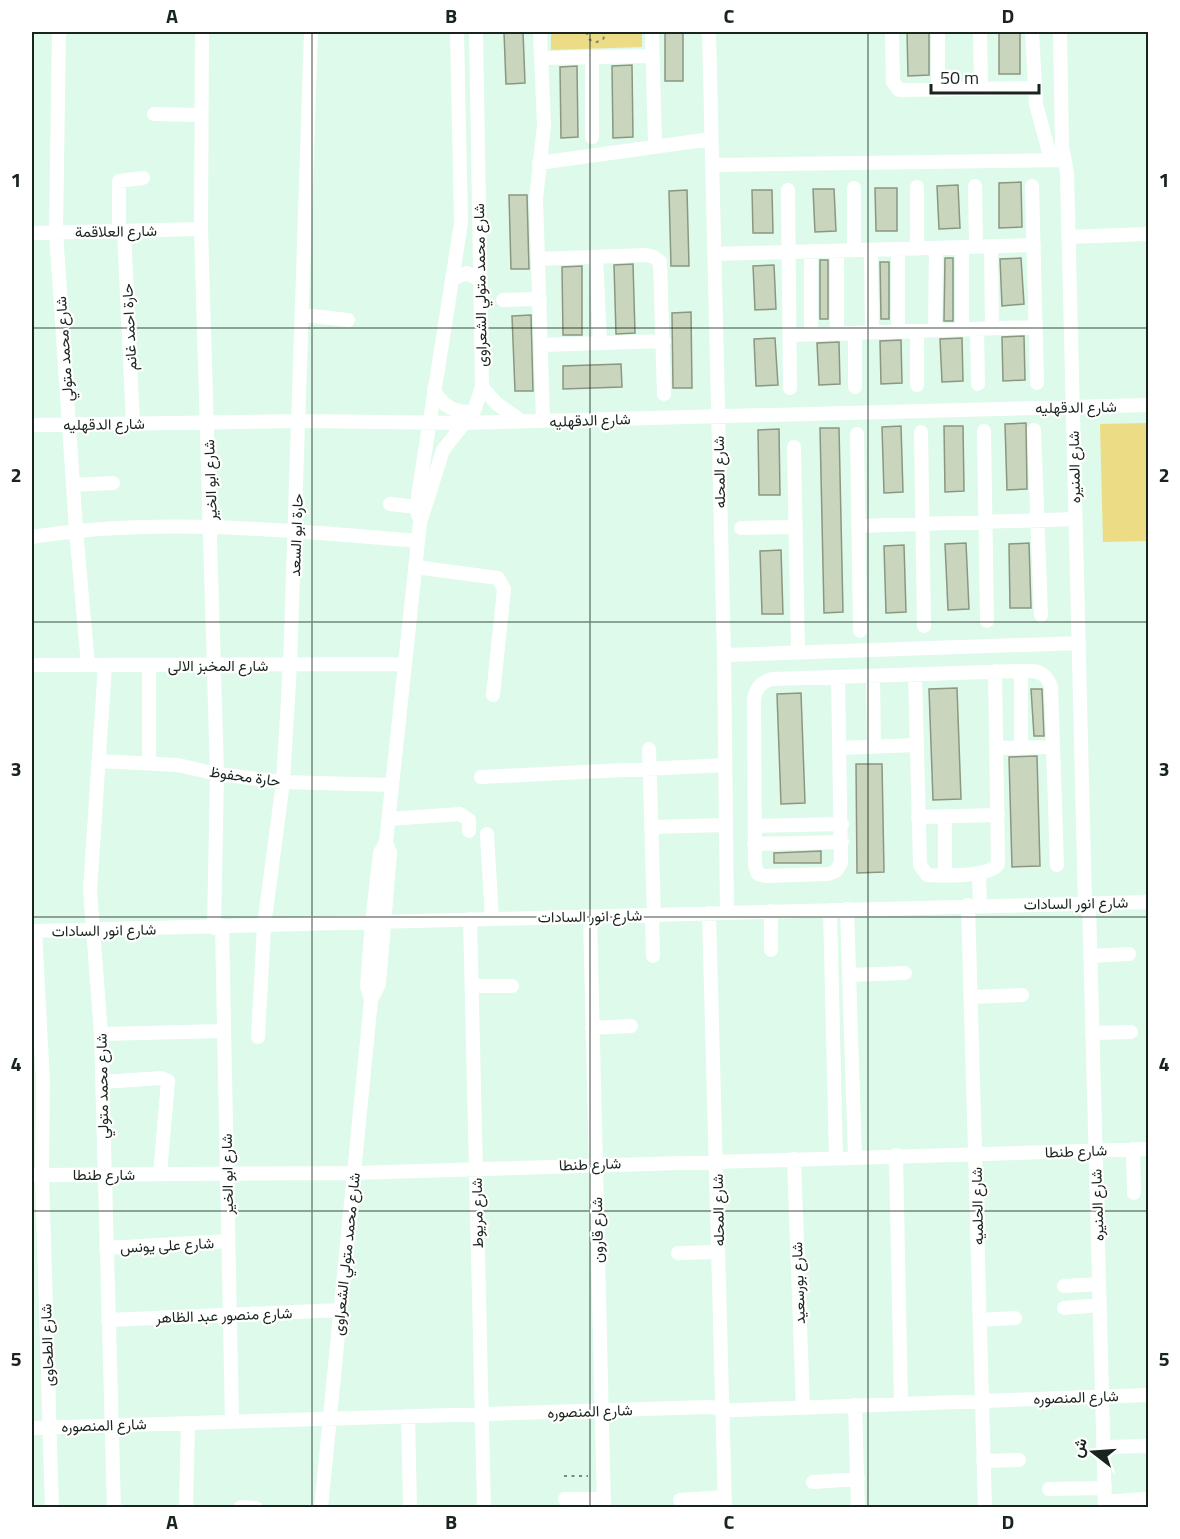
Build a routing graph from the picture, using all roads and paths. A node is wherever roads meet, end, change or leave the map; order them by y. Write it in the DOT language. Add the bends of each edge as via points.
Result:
graph roads {
  1 [pos="59,32"];
  2 [pos="202,32"];
  3 [pos="310,32"];
  4 [pos="457,32"];
  5 [pos="476,32"];
  6 [pos="540,32"];
  7 [pos="586,32"];
  8 [pos="607,32"];
  9 [pos="652,32"];
  10 [pos="709,32"];
  11 [pos="892,32"];
  12 [pos="938,32"];
  13 [pos="980,32"];
  14 [pos="1032,32"];
  15 [pos="1060,32"];
  16 [pos="652,56"];
  17 [pos="592,57"];
  18 [pos="541,58"];
  19 [pos="1034,88"];
  20 [pos="981,89"];
  21 [pos="938,90"];
  22 [pos="154,114"];
  23 [pos="201,115"];
  24 [pos="592,137"];
  25 [pos="711,139"];
  26 [pos="655,145"];
  27 [pos="1058,160"];
  28 [pos="539,163"];
  29 [pos="712,165"];
  30 [pos="143,178"];
  31 [pos="975,186"];
  32 [pos="1032,186"];
  33 [pos="917,187"];
  34 [pos="854,188"];
  35 [pos="788,189"];
  36 [pos="201,229"];
  37 [pos="122,231"];
  38 [pos="56,232"];
  39 [pos="32,233"];
  40 [pos="1149,234"];
  41 [pos="1068,237"];
  42 [pos="1034,246"];
  43 [pos="969,247"];
  44 [pos="991,247"];
  45 [pos="936,248"];
  46 [pos="898,249"];
  47 [pos="917,249"];
  48 [pos="854,250"];
  49 [pos="870,250"];
  50 [pos="811,251"];
  51 [pos="837,251"];
  52 [pos="789,252"];
  53 [pos="714,254"];
  54 [pos="596,257"];
  55 [pos="538,259"];
  56 [pos="452,279"];
  57 [pos="480,280"];
  58 [pos="540,298"];
  59 [pos="503,300"];
  60 [pos="303,315"];
  61 [pos="348,320"];
  62 [pos="1036,327"];
  63 [pos="985,328"];
  64 [pos="962,329"];
  65 [pos="935,330"];
  66 [pos="898,331"];
  67 [pos="917,331"];
  68 [pos="872,332"];
  69 [pos="837,333"];
  70 [pos="855,333"];
  71 [pos="811,334"];
  72 [pos="790,335"];
  73 [pos="664,341"];
  74 [pos="600,343"];
  75 [pos="541,345"];
  76 [pos="1037,383"];
  77 [pos="978,384"];
  78 [pos="917,386"];
  79 [pos="482,387"];
  80 [pos="855,387"];
  81 [pos="790,388"];
  82 [pos="434,390"];
  83 [pos="664,394"];
  84 [pos="1149,405"];
  85 [pos="1073,407"];
  86 [pos="474,411"];
  87 [pos="718,416"];
  88 [pos="300,421"];
  89 [pos="521,421"];
  90 [pos="543,421"];
  91 [pos="208,422"];
  92 [pos="133,423"];
  93 [pos="429,423"];
  94 [pos="463,423"];
  95 [pos="32,424"];
  96 [pos="69,424"];
  97 [pos="1034,430"];
  98 [pos="984,431"];
  99 [pos="921,432"];
  100 [pos="857,434"];
  101 [pos="794,447"];
  102 [pos="113,483"];
  103 [pos="73,485"];
  104 [pos="390,504"];
  105 [pos="417,507"];
  106 [pos="1075,519"];
  107 [pos="1038,520"];
  108 [pos="986,522"];
  109 [pos="420,523"];
  110 [pos="923,524"];
  111 [pos="212,526"];
  112 [pos="858,526"];
  113 [pos="795,527"];
  114 [pos="741,528"];
  115 [pos="76,530"];
  116 [pos="296,531"];
  117 [pos="32,537"];
  118 [pos="418,540"];
  119 [pos="415,567"];
  120 [pos="1041,615"];
  121 [pos="987,621"];
  122 [pos="924,626"];
  123 [pos="860,631"];
  124 [pos="1079,643"];
  125 [pos="859,650"];
  126 [pos="798,652"];
  127 [pos="724,655"];
  128 [pos="405,664"];
  129 [pos="32,665"];
  130 [pos="88,665"];
  131 [pos="105,665"];
  132 [pos="290,665"];
  133 [pos="150,666"];
  134 [pos="215,666"];
  135 [pos="995,671"];
  136 [pos="1021,671"];
  137 [pos="915,674"];
  138 [pos="859,676"];
  139 [pos="873,676"];
  140 [pos="838,677"];
  141 [pos="493,695"];
  142 [pos="916,745"];
  143 [pos="874,747"];
  144 [pos="1053,747"];
  145 [pos="840,748"];
  146 [pos="996,748"];
  147 [pos="1021,748"];
  148 [pos="649,749"];
  149 [pos="99,761"];
  150 [pos="149,764"];
  151 [pos="725,765"];
  152 [pos="649,769"];
  153 [pos="217,774"];
  154 [pos="481,777"];
  155 [pos="283,782"];
  156 [pos="392,785"];
  157 [pos="998,815"];
  158 [pos="945,816"];
  159 [pos="918,817"];
  160 [pos="389,819"];
  161 [pos="842,824"];
  162 [pos="726,825"];
  163 [pos="754,826"];
  164 [pos="651,827"];
  165 [pos="469,831"];
  166 [pos="487,834"];
  167 [pos="842,842"];
  168 [pos="754,844"];
  169 [pos="1057,865"];
  170 [pos="979,873"];
  171 [pos="945,875"];
  172 [pos="1149,902"];
  173 [pos="1087,903"];
  174 [pos="974,905"];
  175 [pos="848,909"];
  176 [pos="830,910"];
  177 [pos="771,911"];
  178 [pos="709,913"];
  179 [pos="727,913"];
  180 [pos="653,915"];
  181 [pos="590,916"];
  182 [pos="32,917"];
  183 [pos="470,919"];
  184 [pos="492,919"];
  185 [pos="379,922"];
  186 [pos="264,926"];
  187 [pos="218,928"];
  188 [pos="95,930"];
  189 [pos="33,931"];
  190 [pos="771,950"];
  191 [pos="1129,954"];
  192 [pos="653,956"];
  193 [pos="1090,956"];
  194 [pos="905,973"];
  195 [pos="849,975"];
  196 [pos="472,986"];
  197 [pos="512,986"];
  198 [pos="1022,995"];
  199 [pos="971,997"];
  200 [pos="631,1026"];
  201 [pos="592,1028"];
  202 [pos="224,1030"];
  203 [pos="1131,1032"];
  204 [pos="1092,1033"];
  205 [pos="101,1034"];
  206 [pos="258,1037"];
  207 [pos="103,1082"];
  208 [pos="1133,1149"];
  209 [pos="1149,1149"];
  210 [pos="1095,1150"];
  211 [pos="976,1154"];
  212 [pos="896,1155"];
  213 [pos="836,1157"];
  214 [pos="855,1157"];
  215 [pos="794,1159"];
  216 [pos="717,1161"];
  217 [pos="596,1164"];
  218 [pos="476,1168"];
  219 [pos="354,1173"];
  220 [pos="104,1174"];
  221 [pos="160,1174"];
  222 [pos="226,1174"];
  223 [pos="37,1175"];
  224 [pos="1134,1193"];
  225 [pos="228,1241"];
  226 [pos="106,1248"];
  227 [pos="718,1252"];
  228 [pos="678,1253"];
  229 [pos="1099,1284"];
  230 [pos="1064,1286"];
  231 [pos="1100,1305"];
  232 [pos="1064,1308"];
  233 [pos="340,1310"];
  234 [pos="230,1315"];
  235 [pos="1015,1318"];
  236 [pos="108,1320"];
  237 [pos="980,1320"];
  238 [pos="1149,1395"];
  239 [pos="1102,1397"];
  240 [pos="982,1400"];
  241 [pos="901,1403"];
  242 [pos="855,1405"];
  243 [pos="803,1407"];
  244 [pos="722,1409"];
  245 [pos="601,1410"];
  246 [pos="482,1414"];
  247 [pos="408,1416"];
  248 [pos="330,1418"];
  249 [pos="232,1421"];
  250 [pos="188,1423"];
  251 [pos="111,1425"];
  252 [pos="50,1427"];
  253 [pos="32,1428"];
  254 [pos="1146,1446"];
  255 [pos="1104,1447"];
  256 [pos="1019,1460"];
  257 [pos="983,1461"];
  258 [pos="564,1476"];
  259 [pos="603,1476"];
  260 [pos="858,1479"];
  261 [pos="813,1482"];
  262 [pos="1105,1488"];
  263 [pos="1049,1490"];
  264 [pos="566,1499"];
  265 [pos="1144,1499"];
  266 [pos="680,1500"];
  267 [pos="724,1502"];
  268 [pos="604,1503"];
  269 [pos="1105,1505"];
  270 [pos="241,1507"];
  271 [pos="52,1508"];
  272 [pos="114,1508"];
  273 [pos="186,1508"];
  274 [pos="256,1508"];
  275 [pos="321,1508"];
  276 [pos="410,1508"];
  277 [pos="484,1508"];
  278 [pos="858,1508"];
  279 [pos="985,1508"];
  1 -- 38 [label="street, شارع محمد متولي"];
  2 -- 23 [label="street, شارع ابو الخير"];
  3 -- 60 [label="street, حارة ابو السعد"];
  4 -- 56 [label="street, شارع محمد متولي الشعراوى" via="462,202"];
  5 -- 57 [label="street, شارع محمد متولي الشعراوى"];
  6 -- 18 [label="street"];
  7 -- 8 [label="path" via="597,42"];
  9 -- 16 [label="street"];
  10 -- 25 [label="street, شارع المحله"];
  11 -- 21 [label="street" via="894,85 902,91"];
  12 -- 21 [label="street"];
  13 -- 20 [label="street"];
  14 -- 19 [label="street"];
  15 -- 27 [label="street, شارع المنيره" via="1062,147"];
  16 -- 17 [label="street"];
  16 -- 26 [label="street"];
  17 -- 18 [label="street"];
  17 -- 24 [label="street"];
  18 -- 28 [label="street" via="544,125"];
  19 -- 20 [label="street"];
  19 -- 27 [label="street"];
  20 -- 21 [label="street"];
  22 -- 23 [label="street"];
  23 -- 36 [label="street, شارع ابو الخير"];
  25 -- 26 [label="street"];
  25 -- 29 [label="street, شارع المحله"];
  26 -- 28 [label="street"];
  27 -- 29 [label="street"];
  27 -- 41 [label="street, شارع المنيره"];
  28 -- 55 [label="street"];
  29 -- 53 [label="street, شارع المحله"];
  30 -- 37 [label="street, حارة احمد غانم" via="119,181"];
  31 -- 43 [label="street"];
  32 -- 42 [label="street"];
  33 -- 47 [label="street"];
  34 -- 48 [label="street"];
  35 -- 52 [label="street"];
  36 -- 37 [label="street, شارع العلاقمة"];
  36 -- 91 [label="street, شارع ابو الخير"];
  37 -- 38 [label="street, شارع العلاقمة"];
  37 -- 92 [label="street, حارة احمد غانم"];
  38 -- 39 [label="street, شارع العلاقمة"];
  38 -- 96 [label="street, شارع محمد متولي"];
  40 -- 41 [label="street"];
  41 -- 85 [label="street, شارع المنيره"];
  42 -- 44 [label="street"];
  42 -- 62 [label="street"];
  43 -- 44 [label="street"];
  43 -- 45 [label="street"];
  43 -- 64 [label="street"];
  44 -- 63 [label="street"];
  45 -- 47 [label="street"];
  45 -- 65 [label="street"];
  46 -- 47 [label="street"];
  46 -- 49 [label="street"];
  46 -- 66 [label="street"];
  48 -- 49 [label="street"];
  48 -- 51 [label="street"];
  49 -- 68 [label="street"];
  50 -- 51 [label="street"];
  50 -- 52 [label="street"];
  50 -- 71 [label="street"];
  51 -- 69 [label="street"];
  52 -- 53 [label="street"];
  52 -- 72 [label="street"];
  53 -- 87 [label="street, شارع المحله"];
  54 -- 55 [label="street"];
  54 -- 73 [label="street" via="646,255 660,262"];
  54 -- 74 [label="street"];
  55 -- 58 [label="street"];
  56 -- 57 [label="street" via="467,273"];
  56 -- 82 [label="street, شارع محمد متولي الشعراوى"];
  57 -- 79 [label="street, شارع محمد متولي الشعراوى"];
  58 -- 59 [label="street"];
  58 -- 75 [label="street"];
  60 -- 61 [label="street"];
  60 -- 88 [label="street, حارة ابو السعد"];
  62 -- 63 [label="street"];
  62 -- 76 [label="street"];
  63 -- 64 [label="street"];
  63 -- 77 [label="street"];
  64 -- 65 [label="street"];
  65 -- 67 [label="street"];
  66 -- 67 [label="street"];
  66 -- 68 [label="street"];
  67 -- 78 [label="street"];
  68 -- 70 [label="street"];
  69 -- 70 [label="street"];
  69 -- 71 [label="street"];
  70 -- 80 [label="street"];
  71 -- 72 [label="street"];
  72 -- 81 [label="street"];
  73 -- 74 [label="street"];
  73 -- 83 [label="street"];
  74 -- 75 [label="street"];
  75 -- 90 [label="street"];
  79 -- 86 [label="street, شارع محمد متولي الشعراوى"];
  79 -- 89 [label="street"];
  82 -- 86 [label="street" via="453,410"];
  82 -- 93 [label="street, شارع محمد متولي الشعراوى"];
  84 -- 85 [label="street, شارع الدقهليه"];
  85 -- 87 [label="street, شارع الدقهليه"];
  85 -- 106 [label="street, شارع المنيره"];
  86 -- 94 [label="street, شارع محمد متولي الشعراوى"];
  87 -- 90 [label="street, شارع الدقهليه"];
  87 -- 127 [label="street, شارع المحله"];
  88 -- 91 [label="street, شارع الدقهليه"];
  88 -- 93 [label="street, شارع الدقهليه"];
  88 -- 116 [label="street, حارة ابو السعد"];
  89 -- 90 [label="street, شارع الدقهليه"];
  89 -- 94 [label="street, شارع الدقهليه"];
  91 -- 92 [label="street, شارع الدقهليه"];
  91 -- 111 [label="street, شارع ابو الخير"];
  92 -- 96 [label="street, شارع الدقهليه"];
  93 -- 94 [label="street, شارع الدقهليه"];
  93 -- 105 [label="street, شارع محمد متولي الشعراوى"];
  94 -- 109 [label="street, شارع محمد متولي الشعراوى" via="443,450"];
  95 -- 96 [label="street, شارع الدقهليه"];
  96 -- 103 [label="street, شارع محمد متولي"];
  97 -- 107 [label="street"];
  98 -- 108 [label="street"];
  99 -- 110 [label="street"];
  100 -- 112 [label="street"];
  101 -- 113 [label="street"];
  102 -- 103 [label="street"];
  103 -- 115 [label="street, شارع محمد متولي"];
  104 -- 105 [label="street"];
  105 -- 109 [label="street, شارع محمد متولي الشعراوى"];
  106 -- 107 [label="street"];
  106 -- 124 [label="street, شارع المنيره"];
  107 -- 108 [label="street"];
  107 -- 120 [label="street"];
  108 -- 110 [label="street"];
  108 -- 121 [label="street"];
  109 -- 118 [label="street, شارع محمد متولي الشعراوى"];
  110 -- 112 [label="street"];
  110 -- 122 [label="street"];
  111 -- 115 [label="street"];
  111 -- 116 [label="street"];
  111 -- 134 [label="street, شارع ابو الخير"];
  112 -- 123 [label="street"];
  113 -- 114 [label="street"];
  113 -- 126 [label="street"];
  115 -- 117 [label="street"];
  115 -- 130 [label="street, شارع محمد متولي"];
  116 -- 118 [label="street"];
  116 -- 132 [label="street, حارة ابو السعد"];
  118 -- 119 [label="street, شارع محمد متولي الشعراوى"];
  119 -- 128 [label="street, شارع محمد متولي الشعراوى"];
  119 -- 141 [label="street" via="501,580 504,589"];
  124 -- 125 [label="street"];
  124 -- 173 [label="street, شارع المنيره"];
  125 -- 126 [label="street"];
  125 -- 138 [label="street"];
  126 -- 127 [label="street"];
  127 -- 151 [label="street, شارع المحله"];
  128 -- 132 [label="street, شارع المخبز الالى"];
  128 -- 156 [label="street, شارع محمد متولي الشعراوى"];
  129 -- 130 [label="street, شارع المخبز الالى"];
  130 -- 131 [label="street, شارع المخبز الالى"];
  131 -- 133 [label="street, شارع المخبز الالى"];
  131 -- 149 [label="street, شارع محمد متولي"];
  132 -- 134 [label="street, شارع المخبز الالى"];
  132 -- 155 [label="street, حارة ابو السعد"];
  133 -- 134 [label="street, شارع المخبز الالى"];
  133 -- 150 [label="street"];
  134 -- 153 [label="street, شارع ابو الخير"];
  135 -- 136 [label="street"];
  135 -- 137 [label="street"];
  135 -- 146 [label="street"];
  136 -- 144 [label="street" via="1037,671 1050,682"];
  136 -- 147 [label="street"];
  137 -- 139 [label="street"];
  137 -- 142 [label="street"];
  138 -- 139 [label="street"];
  138 -- 140 [label="street"];
  139 -- 143 [label="street"];
  140 -- 145 [label="street"];
  140 -- 163 [label="street" via="772,679 756,690"];
  142 -- 143 [label="street"];
  142 -- 159 [label="street"];
  143 -- 145 [label="street"];
  144 -- 147 [label="street"];
  144 -- 169 [label="street"];
  145 -- 161 [label="street"];
  146 -- 147 [label="street"];
  146 -- 157 [label="street"];
  148 -- 152 [label="street"];
  149 -- 150 [label="street, حارة محفوظ"];
  149 -- 188 [label="street, شارع محمد متولي" via="90,890"];
  150 -- 153 [label="street, حارة محفوظ" via="178,765"];
  151 -- 152 [label="street"];
  151 -- 162 [label="street, شارع المحله"];
  152 -- 154 [label="street"];
  152 -- 164 [label="street"];
  153 -- 155 [label="street, حارة محفوظ"];
  153 -- 187 [label="street, شارع ابو الخير"];
  155 -- 156 [label="street, حارة محفوظ"];
  155 -- 186 [label="street, حارة ابو السعد"];
  156 -- 160 [label="street, شارع محمد متولي الشعراوى"];
  157 -- 158 [label="street"];
  157 -- 170 [label="street" via="998,864 991,872"];
  158 -- 159 [label="street"];
  158 -- 171 [label="street"];
  159 -- 171 [label="street" via="921,869 927,875"];
  160 -- 165 [label="street" via="460,814 467,817"];
  160 -- 185 [label="street, شارع محمد متولي الشعراوى" via="380,853"];
  161 -- 163 [label="street"];
  161 -- 167 [label="street"];
  162 -- 164 [label="street"];
  162 -- 179 [label="street, شارع المحله"];
  163 -- 168 [label="street"];
  164 -- 180 [label="street"];
  166 -- 184 [label="street"];
  167 -- 168 [label="street"];
  167 -- 168 [label="street" via="841,863 833,873 766,876 755,869"];
  170 -- 171 [label="street"];
  170 -- 174 [label="street, شارع الحلميه"];
  172 -- 173 [label="street, شارع انور السادات"];
  173 -- 174 [label="street, شارع انور السادات"];
  173 -- 193 [label="street, شارع المنيره"];
  174 -- 175 [label="street, شارع انور السادات"];
  174 -- 199 [label="street, شارع الحلميه"];
  175 -- 176 [label="street, شارع انور السادات"];
  175 -- 195 [label="street"];
  176 -- 177 [label="street, شارع انور السادات"];
  176 -- 213 [label="street"];
  177 -- 179 [label="street, شارع انور السادات"];
  177 -- 190 [label="street"];
  178 -- 179 [label="street, شارع انور السادات"];
  178 -- 180 [label="street, شارع انور السادات"];
  178 -- 216 [label="street, شارع المحله"];
  180 -- 181 [label="street, شارع انور السادات"];
  180 -- 192 [label="street"];
  181 -- 184 [label="street, شارع انور السادات"];
  181 -- 201 [label="street, شارع قارون"];
  182 -- 189 [label="street, شارع الطحاوى"];
  183 -- 184 [label="street, شارع انور السادات"];
  183 -- 185 [label="street, شارع انور السادات"];
  183 -- 196 [label="street, شارع مريوط"];
  185 -- 186 [label="street, شارع انور السادات"];
  185 -- 219 [label="street, شارع محمد متولي الشعراوى" via="366,986 371,1000"];
  186 -- 187 [label="street, شارع انور السادات"];
  186 -- 206 [label="street, حارة ابو السعد"];
  187 -- 188 [label="street, شارع انور السادات"];
  187 -- 202 [label="street, شارع ابو الخير"];
  188 -- 189 [label="street, شارع انور السادات"];
  188 -- 205 [label="street, شارع محمد متولي"];
  189 -- 223 [label="street, شارع الطحاوى" via="43,1082"];
  191 -- 193 [label="street"];
  193 -- 204 [label="street, شارع المنيره"];
  194 -- 195 [label="street"];
  195 -- 214 [label="street"];
  196 -- 197 [label="street"];
  196 -- 218 [label="street, شارع مريوط"];
  198 -- 199 [label="street"];
  199 -- 211 [label="street, شارع الحلميه"];
  200 -- 201 [label="street"];
  201 -- 217 [label="street, شارع قارون"];
  202 -- 205 [label="street"];
  202 -- 222 [label="street, شارع ابو الخير"];
  203 -- 204 [label="street"];
  204 -- 210 [label="street, شارع المنيره"];
  205 -- 207 [label="street, شارع محمد متولي"];
  207 -- 220 [label="street, شارع محمد متولي"];
  207 -- 221 [label="street" via="161,1078 168,1081"];
  208 -- 209 [label="street, شارع طنطا"];
  208 -- 210 [label="street, شارع طنطا"];
  208 -- 224 [label="street"];
  210 -- 211 [label="street, شارع طنطا"];
  210 -- 229 [label="street, شارع المنيره"];
  211 -- 212 [label="street, شارع طنطا"];
  211 -- 237 [label="street, شارع الحلميه"];
  212 -- 214 [label="street, شارع طنطا"];
  212 -- 241 [label="street"];
  213 -- 214 [label="street, شارع طنطا"];
  213 -- 215 [label="street, شارع طنطا"];
  215 -- 216 [label="street, شارع طنطا"];
  215 -- 243 [label="street, شارع بورسعيد"];
  216 -- 217 [label="street, شارع طنطا"];
  216 -- 227 [label="street, شارع المحله"];
  217 -- 218 [label="street, شارع طنطا"];
  217 -- 245 [label="street, شارع قارون"];
  218 -- 219 [label="street, شارع طنطا"];
  218 -- 246 [label="street, شارع مريوط"];
  219 -- 222 [label="street, شارع طنطا"];
  219 -- 233 [label="street, شارع محمد متولي الشعراوى"];
  220 -- 221 [label="street, شارع طنطا"];
  220 -- 223 [label="street, شارع طنطا"];
  220 -- 226 [label="street, شارع محمد متولي"];
  221 -- 222 [label="street, شارع طنطا"];
  222 -- 225 [label="street, شارع ابو الخير"];
  223 -- 252 [label="street, شارع الطحاوى"];
  225 -- 226 [label="street, شارع على يونس"];
  225 -- 234 [label="street, شارع ابو الخير"];
  226 -- 236 [label="street, شارع محمد متولي"];
  227 -- 228 [label="street"];
  227 -- 244 [label="street, شارع المحله"];
  229 -- 230 [label="street"];
  229 -- 231 [label="street, شارع المنيره"];
  231 -- 232 [label="street"];
  231 -- 239 [label="street, شارع المنيره"];
  233 -- 234 [label="street, شارع منصور عبد الظاهر"];
  233 -- 248 [label="street, شارع محمد متولي الشعراوى"];
  234 -- 236 [label="street, شارع منصور عبد الظاهر"];
  234 -- 249 [label="street, شارع ابو الخير"];
  235 -- 237 [label="street"];
  236 -- 251 [label="street, شارع محمد متولي"];
  237 -- 240 [label="street, شارع الحلميه"];
  238 -- 239 [label="street, شارع المنصوره"];
  239 -- 240 [label="street, شارع المنصوره"];
  239 -- 255 [label="street, شارع المنيره"];
  240 -- 241 [label="street, شارع المنصوره"];
  240 -- 257 [label="street, شارع الحلميه"];
  241 -- 242 [label="street, شارع المنصوره"];
  242 -- 243 [label="street, شارع المنصوره"];
  242 -- 260 [label="street"];
  243 -- 244 [label="street, شارع المنصوره"];
  244 -- 245 [label="street, شارع المنصوره"];
  244 -- 267 [label="street, شارع المحله"];
  245 -- 246 [label="street, شارع المنصوره"];
  245 -- 259 [label="street, شارع قارون"];
  246 -- 247 [label="street, شارع المنصوره"];
  246 -- 277 [label="street, شارع مريوط"];
  247 -- 248 [label="street, شارع المنصوره"];
  247 -- 276 [label="street"];
  248 -- 249 [label="street, شارع المنصوره"];
  248 -- 275 [label="street, شارع محمد متولي الشعراوى"];
  249 -- 250 [label="street, شارع المنصوره"];
  250 -- 251 [label="street, شارع المنصوره"];
  250 -- 273 [label="street"];
  251 -- 252 [label="street, شارع المنصوره"];
  251 -- 272 [label="street, شارع محمد متولي"];
  252 -- 253 [label="street, شارع المنصوره"];
  252 -- 271 [label="street, شارع الطحاوى"];
  254 -- 255 [label="street"];
  255 -- 262 [label="street, شارع المنيره"];
  256 -- 257 [label="street"];
  257 -- 279 [label="street, شارع الحلميه"];
  258 -- 259 [label="path"];
  259 -- 268 [label="street, شارع قارون"];
  260 -- 261 [label="street"];
  260 -- 278 [label="street"];
  262 -- 263 [label="street"];
  262 -- 269 [label="street, شارع المنيره"];
  264 -- 268 [label="street"];
  265 -- 269 [label="street"];
  266 -- 267 [label="street"];
  270 -- 274 [label="street"];
}
